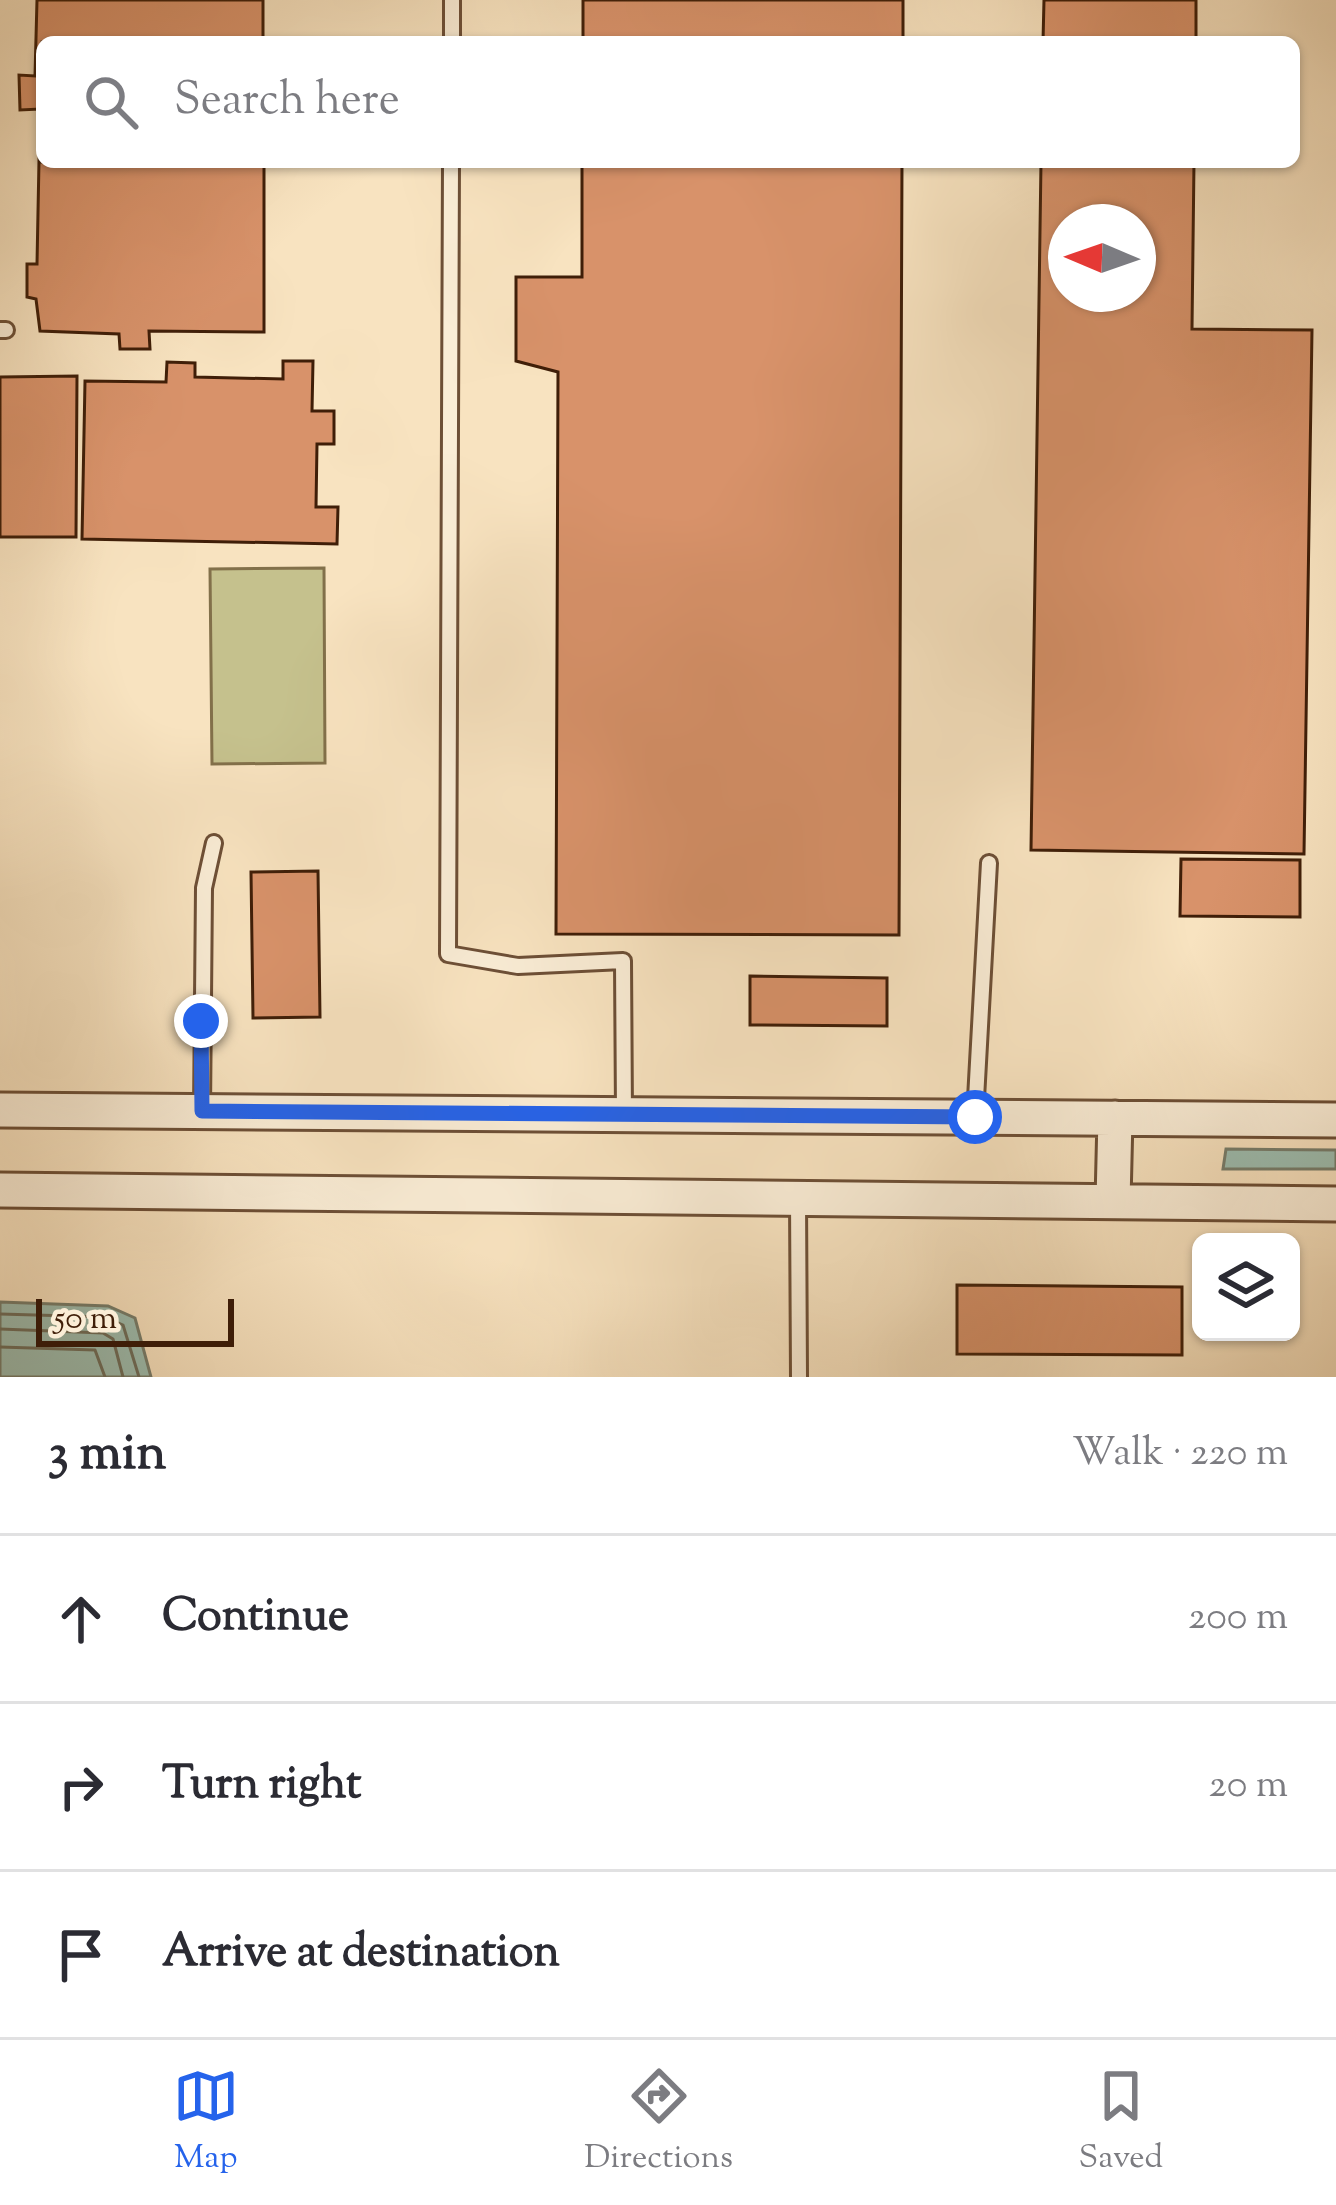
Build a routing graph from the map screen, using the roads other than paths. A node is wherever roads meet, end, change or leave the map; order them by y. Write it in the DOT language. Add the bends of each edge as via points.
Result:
graph roads {
  1 [pos="452,0"];
  2 [pos="452,36"];
  3 [pos="451,168"];
  4 [pos="214,843"];
  5 [pos="989,863"];
  6 [pos="0,1110"];
  7 [pos="202,1111"];
  8 [pos="624,1114"];
  9 [pos="975,1117"];
  10 [pos="1115,1118"];
  11 [pos="1336,1120"];
  12 [pos="0,1190"];
  13 [pos="798,1198"];
  14 [pos="1113,1202"];
  15 [pos="1336,1204"];
  16 [pos="799,1377"];
  1 -- 2 [label="lane"];
  3 -- 8 [label="lane" via="448,954 518,965 623,961"];
  4 -- 7 [label="lane" via="204,888"];
  5 -- 9 [label="lane"];
  6 -- 7 [label="street"];
  7 -- 8 [label="street"];
  8 -- 9 [label="street"];
  9 -- 10 [label="street"];
  10 -- 11 [label="street"];
  10 -- 14 [label="street"];
  12 -- 13 [label="street"];
  13 -- 14 [label="street"];
  13 -- 16 [label="lane"];
  14 -- 15 [label="street"];
}
